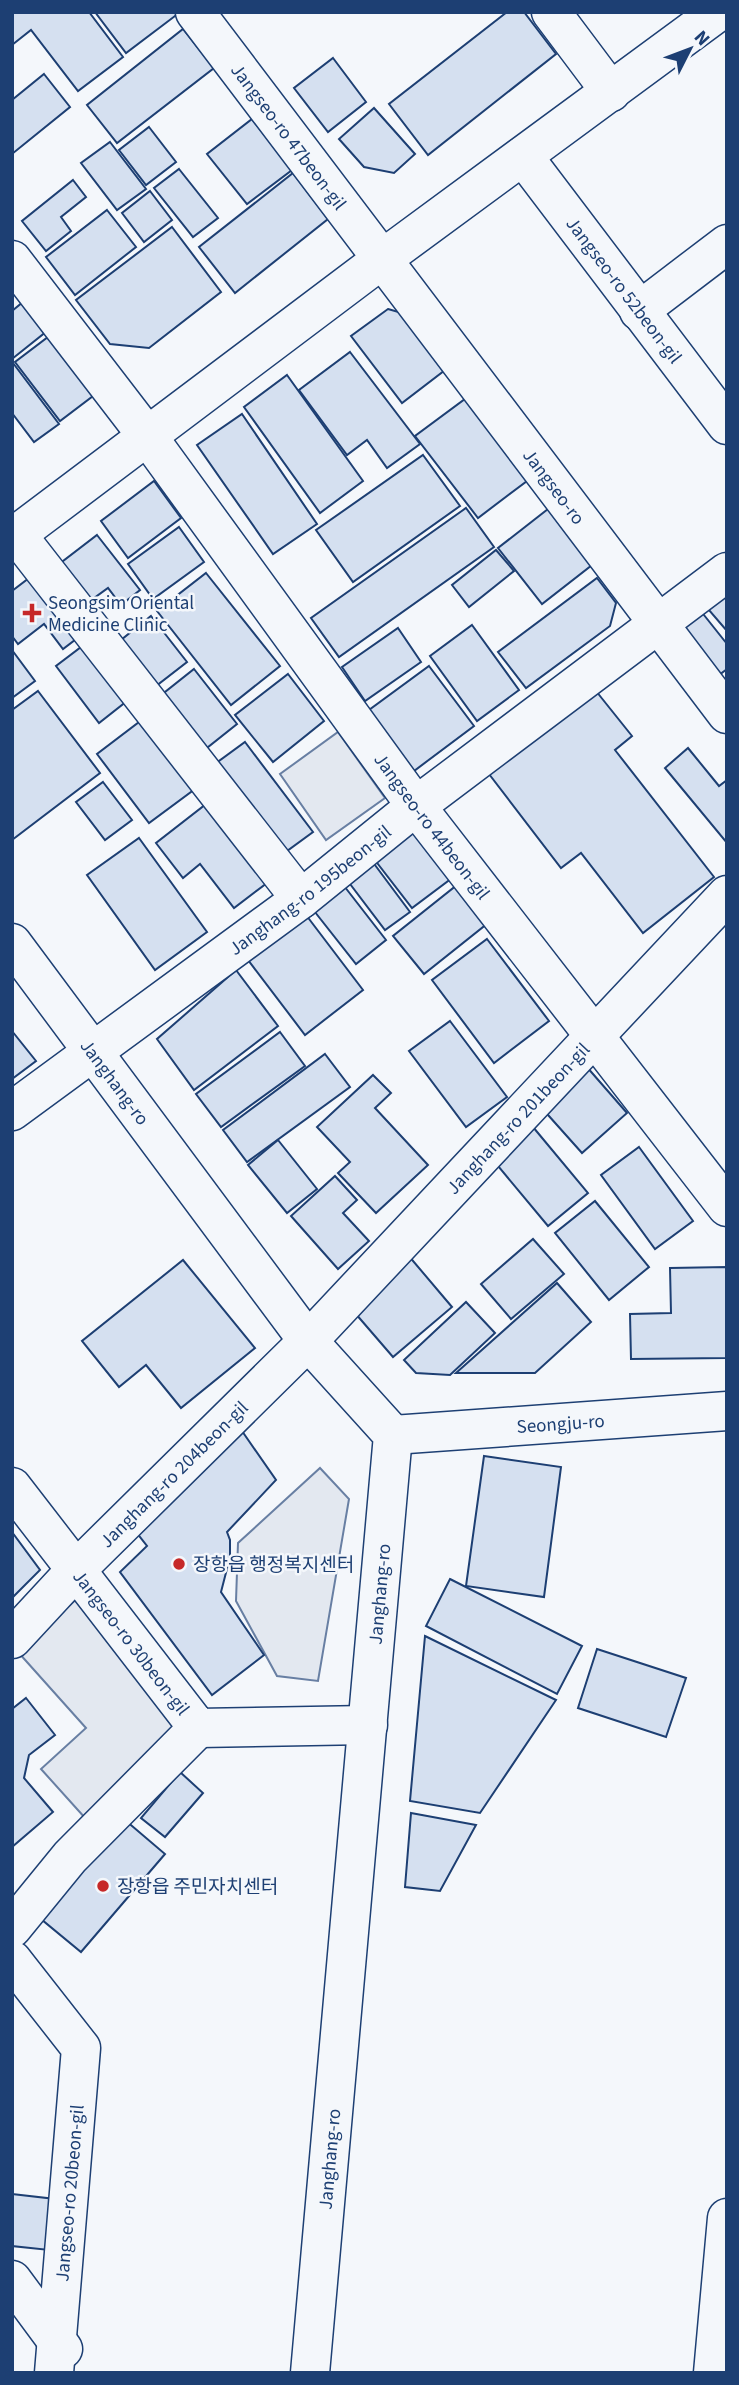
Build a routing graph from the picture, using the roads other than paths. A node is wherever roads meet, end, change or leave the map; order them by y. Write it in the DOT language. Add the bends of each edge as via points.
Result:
graph roads {
  1 [pos="195,12"];
  2 [pos="551,12"];
  3 [pos="718,12"];
  4 [pos="611,92"];
  5 [pos="523,156"];
  6 [pos="727,244"];
  7 [pos="12,260"];
  8 [pos="382,260"];
  9 [pos="639,311"];
  10 [pos="725,418"];
  11 [pos="148,437"];
  12 [pos="14,536"];
  13 [pos="727,572"];
  14 [pos="659,623"];
  15 [pos="727,713"];
  16 [pos="416,806"];
  17 [pos="727,895"];
  18 [pos="301,898"];
  19 [pos="12,943"];
  20 [pos="593,1035"];
  21 [pos="91,1052"];
  22 [pos="12,1111"];
  23 [pos="727,1207"];
  24 [pos="308,1341"];
  25 [pos="727,1411"];
  26 [pos="393,1435"];
  27 [pos="12,1488"];
  28 [pos="75,1571"];
  29 [pos="12,1639"];
  30 [pos="368,1726"];
  31 [pos="198,1728"];
  32 [pos="12,1928"];
  33 [pos="12,1960"];
  34 [pos="727,2218"];
  35 [pos="12,2280"];
  36 [pos="55,2356"];
  37 [pos="80,2373"];
  38 [pos="310,2373"];
  39 [pos="713,2373"];
  1 -- 8 [label="street, Jangseo-ro 47beon-gil"];
  2 -- 4 [label="street"];
  3 -- 4 [label="street"];
  4 -- 5 [label="street"];
  5 -- 8 [label="street"];
  5 -- 9 [label="street, Jangseo-ro 52beon-gil"];
  6 -- 9 [label="street"];
  7 -- 11 [label="street, Jangseo-ro 44beon-gil"];
  8 -- 11 [label="street"];
  8 -- 14 [label="street, Jangseo-ro"];
  9 -- 10 [label="street, Jangseo-ro 52beon-gil"];
  11 -- 12 [label="street"];
  11 -- 16 [label="street, Jangseo-ro 44beon-gil"];
  12 -- 18 [label="street"];
  13 -- 14 [label="street, Janghang-ro 195beon-gil"];
  14 -- 15 [label="street, Jangseo-ro"];
  14 -- 16 [label="street, Janghang-ro 195beon-gil"];
  16 -- 18 [label="street, Janghang-ro 195beon-gil"];
  16 -- 20 [label="street, Jangseo-ro 44beon-gil"];
  17 -- 20 [label="street, Janghang-ro 201beon-gil"];
  18 -- 21 [label="street, Janghang-ro 195beon-gil"];
  19 -- 21 [label="street, Janghang-ro"];
  20 -- 23 [label="street, Jangseo-ro 44beon-gil"];
  20 -- 24 [label="street, Janghang-ro 201beon-gil"];
  21 -- 22 [label="street, Janghang-ro 195beon-gil"];
  21 -- 24 [label="street, Janghang-ro"];
  24 -- 26 [label="street, Janghang-ro"];
  24 -- 28 [label="street, Janghang-ro 204beon-gil"];
  25 -- 26 [label="street, Seongju-ro"];
  26 -- 30 [label="street, Janghang-ro"];
  27 -- 28 [label="street, Jangseo-ro 30beon-gil"];
  28 -- 29 [label="street, Janghang-ro 204beon-gil"];
  28 -- 31 [label="street, Jangseo-ro 30beon-gil"];
  30 -- 31 [label="street, Jangseo-ro 30beon-gil"];
  30 -- 38 [label="street, Janghang-ro"];
  31 -- 32 [label="street" via="70,1857"];
  33 -- 36 [label="street, Jangseo-ro 20beon-gil" via="81,2048"];
  34 -- 39 [label="street"];
  35 -- 36 [label="street"];
  36 -- 37 [label="street"];
}
